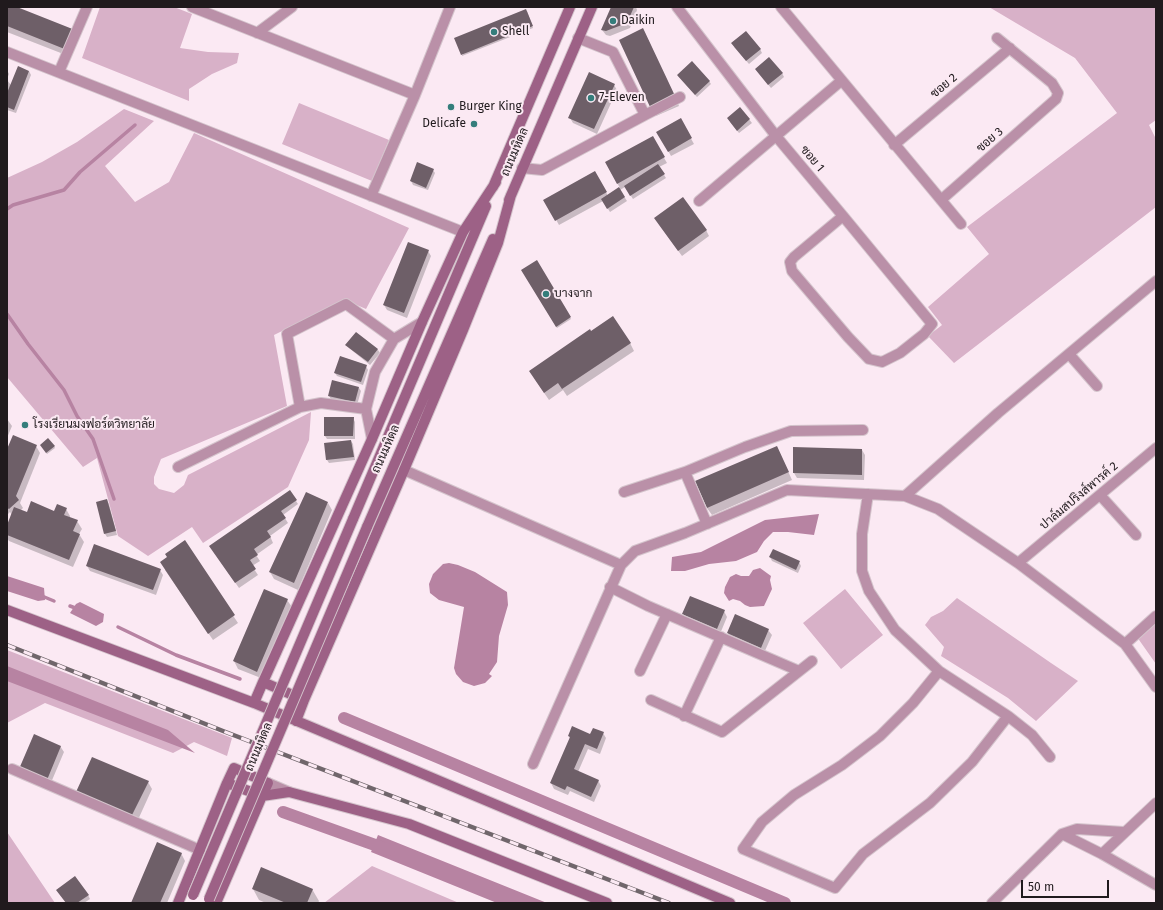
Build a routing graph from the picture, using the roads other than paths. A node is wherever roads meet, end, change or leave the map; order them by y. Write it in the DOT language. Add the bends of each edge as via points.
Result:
graph roads {
  1 [pos="86,7"];
  2 [pos="192,7"];
  3 [pos="292,7"];
  4 [pos="450,7"];
  5 [pos="570,7"];
  6 [pos="592,7"];
  7 [pos="677,7"];
  8 [pos="781,7"];
  9 [pos="258,33"];
  10 [pos="578,38"];
  11 [pos="997,38"];
  12 [pos="1010,48"];
  13 [pos="7,52"];
  14 [pos="59,72"];
  15 [pos="841,81"];
  16 [pos="415,95"];
  17 [pos="680,98"];
  18 [pos="645,115"];
  19 [pos="776,136"];
  20 [pos="894,145"];
  21 [pos="522,168"];
  22 [pos="496,182"];
  23 [pos="511,195"];
  24 [pos="371,196"];
  25 [pos="941,200"];
  26 [pos="699,201"];
  27 [pos="844,216"];
  28 [pos="961,224"];
  29 [pos="463,232"];
  30 [pos="1156,281"];
  31 [pos="422,322"];
  32 [pos="394,339"];
  33 [pos="1069,354"];
  34 [pos="1097,386"];
  35 [pos="300,407"];
  36 [pos="366,409"];
  37 [pos="863,430"];
  38 [pos="372,439"];
  39 [pos="1156,448"];
  40 [pos="178,467"];
  41 [pos="404,470"];
  42 [pos="685,472"];
  43 [pos="624,492"];
  44 [pos="868,494"];
  45 [pos="1100,495"];
  46 [pos="905,496"];
  47 [pos="707,524"];
  48 [pos="1136,535"];
  49 [pos="1018,563"];
  50 [pos="621,565"];
  51 [pos="610,587"];
  52 [pos="7,610"];
  53 [pos="667,614"];
  54 [pos="1156,616"];
  55 [pos="721,637"];
  56 [pos="1125,644"];
  57 [pos="812,661"];
  58 [pos="640,671"];
  59 [pos="939,671"];
  60 [pos="799,672"];
  61 [pos="263,682"];
  62 [pos="1156,687"];
  63 [pos="304,700"];
  64 [pos="651,700"];
  65 [pos="254,703"];
  66 [pos="684,716"];
  67 [pos="1008,716"];
  68 [pos="296,721"];
  69 [pos="1050,757"];
  70 [pos="533,764"];
  71 [pos="12,769"];
  72 [pos="227,783"];
  73 [pos="268,783"];
  74 [pos="289,792"];
  75 [pos="262,796"];
  76 [pos="1156,803"];
  77 [pos="1124,832"];
  78 [pos="1062,834"];
  79 [pos="200,850"];
  80 [pos="1102,854"];
  81 [pos="1156,885"];
  82 [pos="191,899"];
  83 [pos="211,902"];
  84 [pos="178,903"];
  85 [pos="607,903"];
  86 [pos="730,903"];
  87 [pos="992,903"];
  1 -- 14 [label="street"];
  2 -- 9 [label="street"];
  3 -- 9 [label="street"];
  4 -- 16 [label="street"];
  5 -- 22 [label="main road, ถนนมหิดล"];
  6 -- 10 [label="main road, ถนนมหิดล"];
  7 -- 19 [label="street, ซอย 1"];
  8 -- 15 [label="street"];
  9 -- 16 [label="street"];
  10 -- 18 [label="street" via="613,52"];
  10 -- 21 [label="main road, ถนนมหิดล"];
  11 -- 12 [label="street"];
  12 -- 20 [label="street, ซอย 2"];
  12 -- 25 [label="street, ซอย 3" via="1052,83 1058,93 1056,99"];
  13 -- 14 [label="street"];
  14 -- 24 [label="street"];
  15 -- 19 [label="street"];
  15 -- 20 [label="street"];
  16 -- 24 [label="street"];
  17 -- 18 [label="street"];
  18 -- 21 [label="street" via="542,170"];
  19 -- 26 [label="street"];
  19 -- 27 [label="street, ซอย 1"];
  20 -- 25 [label="street"];
  21 -- 23 [label="main road, ถนนมหิดล"];
  22 -- 29 [label="main road"];
  22 -- 82 [label="main road, ถนนมหิดล, bridge"];
  23 -- 41 [label="main road" via="490,264"];
  23 -- 83 [label="main road, ถนนมหิดล, bridge" via="367,527"];
  24 -- 29 [label="street"];
  25 -- 28 [label="street"];
  27 -- 27 [label="street, ซอย 1" via="794,257 790,262 792,271 869,359 882,362 900,353 924,334 932,324"];
  29 -- 31 [label="main road"];
  30 -- 33 [label="street"];
  31 -- 32 [label="street"];
  31 -- 38 [label="main road"];
  32 -- 35 [label="street" via="346,304 287,334"];
  32 -- 36 [label="street" via="375,372"];
  33 -- 34 [label="street"];
  33 -- 46 [label="street"];
  35 -- 36 [label="street" via="321,403"];
  35 -- 40 [label="street"];
  36 -- 38 [label="street"];
  37 -- 42 [label="street" via="791,431"];
  38 -- 61 [label="main road"];
  39 -- 45 [label="street, ปาล์มสปริงส์พารค์ 2"];
  41 -- 50 [label="street"];
  41 -- 63 [label="main road"];
  42 -- 43 [label="street"];
  42 -- 47 [label="street"];
  44 -- 46 [label="street"];
  44 -- 47 [label="street" via="787,490"];
  44 -- 59 [label="street" via="862,534 862,571 869,591 895,630"];
  45 -- 48 [label="street"];
  45 -- 49 [label="street, ปาล์มสปริงส์พารค์ 2"];
  46 -- 49 [label="street" via="938,509"];
  47 -- 50 [label="street" via="635,551"];
  49 -- 56 [label="street"];
  50 -- 51 [label="street"];
  51 -- 53 [label="street"];
  51 -- 70 [label="street"];
  52 -- 65 [label="main road"];
  53 -- 55 [label="street"];
  53 -- 58 [label="street"];
  54 -- 56 [label="street"];
  55 -- 60 [label="street"];
  55 -- 66 [label="street"];
  56 -- 62 [label="street"];
  57 -- 60 [label="street"];
  59 -- 67 [label="street"];
  59 -- 67 [label="street" via="913,703 880,736 842,765 794,795 762,822 743,849 835,888 863,854 936,798 972,762"];
  60 -- 66 [label="street" via="722,732"];
  61 -- 63 [label="main road"];
  61 -- 65 [label="main road"];
  63 -- 68 [label="main road"];
  64 -- 66 [label="street"];
  65 -- 68 [label="main road"];
  67 -- 69 [label="street" via="1032,734"];
  68 -- 86 [label="main road"];
  71 -- 79 [label="street"];
  72 -- 73 [label="main road" via="234,768"];
  72 -- 75 [label="main road"];
  72 -- 79 [label="main road"];
  73 -- 74 [label="street"];
  73 -- 75 [label="main road"];
  74 -- 75 [label="main road"];
  74 -- 85 [label="main road" via="409,824"];
  75 -- 83 [label="main road"];
  76 -- 77 [label="street"];
  77 -- 78 [label="street" via="1077,829"];
  77 -- 80 [label="street"];
  78 -- 80 [label="street"];
  78 -- 87 [label="street"];
  79 -- 84 [label="main road"];
  80 -- 81 [label="street"];
}
